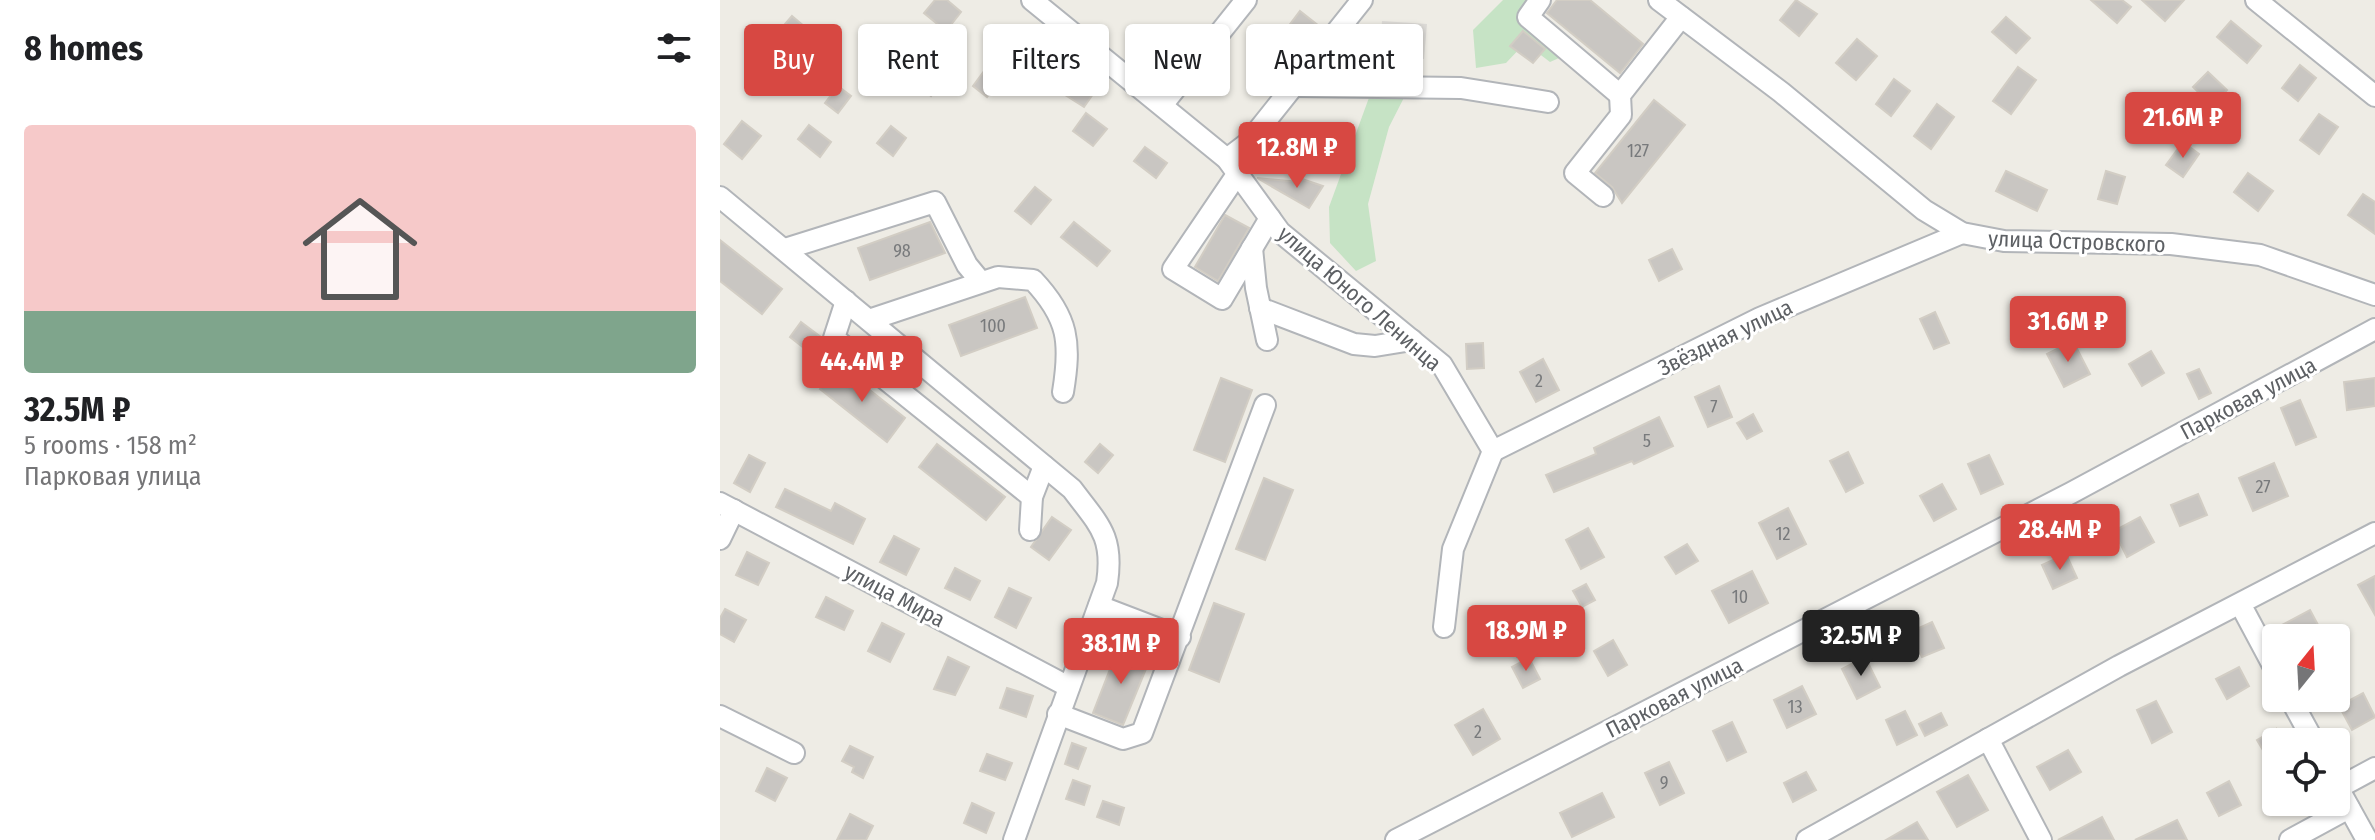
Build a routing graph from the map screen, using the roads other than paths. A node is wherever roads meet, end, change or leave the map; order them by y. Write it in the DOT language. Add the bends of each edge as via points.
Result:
graph roads {
  1 [pos="1032,0"];
  2 [pos="1246,0"];
  3 [pos="1362,0"];
  4 [pos="1540,0"];
  5 [pos="1659,0"];
  6 [pos="2256,0"];
  7 [pos="1681,17"];
  8 [pos="1343,24"];
  9 [pos="1423,88"];
  10 [pos="1620,95"];
  11 [pos="1285,96"];
  12 [pos="2375,96"];
  13 [pos="1548,102"];
  14 [pos="1163,104"];
  15 [pos="1232,166"];
  16 [pos="1603,196"];
  17 [pos="720,197"];
  18 [pos="1270,218"];
  19 [pos="1962,233"];
  20 [pos="1252,248"];
  21 [pos="785,249"];
  22 [pos="981,282"];
  23 [pos="2375,295"];
  24 [pos="846,301"];
  25 [pos="1260,308"];
  26 [pos="869,320"];
  27 [pos="2375,329"];
  28 [pos="1267,340"];
  29 [pos="1412,340"];
  30 [pos="936,376"];
  31 [pos="1063,392"];
  32 [pos="918,405"];
  33 [pos="1265,405"];
  34 [pos="1493,451"];
  35 [pos="1044,466"];
  36 [pos="1032,497"];
  37 [pos="727,506"];
  38 [pos="1030,530"];
  39 [pos="2375,533"];
  40 [pos="720,539"];
  41 [pos="1099,606"];
  42 [pos="2245,613"];
  43 [pos="1444,627"];
  44 [pos="1180,637"];
  45 [pos="2262,645"];
  46 [pos="1069,687"];
  47 [pos="1058,714"];
  48 [pos="720,716"];
  49 [pos="1988,739"];
  50 [pos="794,753"];
  51 [pos="2375,768"];
  52 [pos="2350,780"];
  53 [pos="2350,810"];
  54 [pos="2334,816"];
  55 [pos="1835,833"];
  56 [pos="1014,840"];
  57 [pos="1396,840"];
  58 [pos="1807,840"];
  59 [pos="2041,840"];
  60 [pos="2290,840"];
  61 [pos="2367,840"];
  1 -- 14 [label="street, улица Юного Ленинца"];
  2 -- 14 [label="street"];
  3 -- 8 [label="street"];
  4 -- 10 [label="street" via="1528,17"];
  5 -- 7 [label="street, улица Островского"];
  6 -- 12 [label="street"];
  7 -- 10 [label="street"];
  7 -- 19 [label="street, улица Островского" via="1924,210"];
  9 -- 13 [label="street"];
  10 -- 16 [label="street" via="1621,115 1575,173"];
  11 -- 15 [label="street"];
  14 -- 15 [label="street, улица Юного Ленинца"];
  15 -- 18 [label="street, улица Юного Ленинца"];
  15 -- 20 [label="street" via="1173,269 1222,299"];
  17 -- 21 [label="street"];
  18 -- 20 [label="street"];
  18 -- 29 [label="street, улица Юного Ленинца" via="1280,232"];
  19 -- 23 [label="street, улица Островского" via="2004,241 2171,244 2260,255"];
  19 -- 34 [label="street, Звёздная улица" via="1760,318"];
  20 -- 25 [label="street"];
  21 -- 22 [label="street" via="935,202"];
  21 -- 24 [label="street"];
  22 -- 26 [label="street"];
  22 -- 31 [label="street" via="998,277 1033,280 1052,300 1070,350"];
  24 -- 26 [label="street"];
  24 -- 32 [label="street" via="834,338"];
  25 -- 28 [label="street"];
  25 -- 29 [label="street" via="1354,344"];
  26 -- 30 [label="street"];
  27 -- 57 [label="street, Парковая улица" via="2071,493"];
  29 -- 34 [label="street, улица Юного Ленинца" via="1442,365"];
  30 -- 32 [label="street"];
  30 -- 35 [label="street"];
  32 -- 36 [label="street"];
  33 -- 44 [label="street"];
  34 -- 43 [label="street" via="1453,549"];
  35 -- 36 [label="street"];
  35 -- 41 [label="street" via="1072,489 1112,553"];
  36 -- 38 [label="street"];
  37 -- 40 [label="street"];
  37 -- 46 [label="street, улица Мира"];
  39 -- 49 [label="street" via="2253,593"];
  41 -- 44 [label="street"];
  41 -- 46 [label="street"];
  42 -- 45 [label="street"];
  44 -- 47 [label="street" via="1142,733 1123,739"];
  46 -- 47 [label="street"];
  47 -- 56 [label="street"];
  48 -- 50 [label="street"];
  49 -- 55 [label="street"];
  49 -- 59 [label="street"];
  51 -- 52 [label="street"];
  53 -- 61 [label="street"];
  54 -- 60 [label="street"];
  55 -- 58 [label="street"];
}
